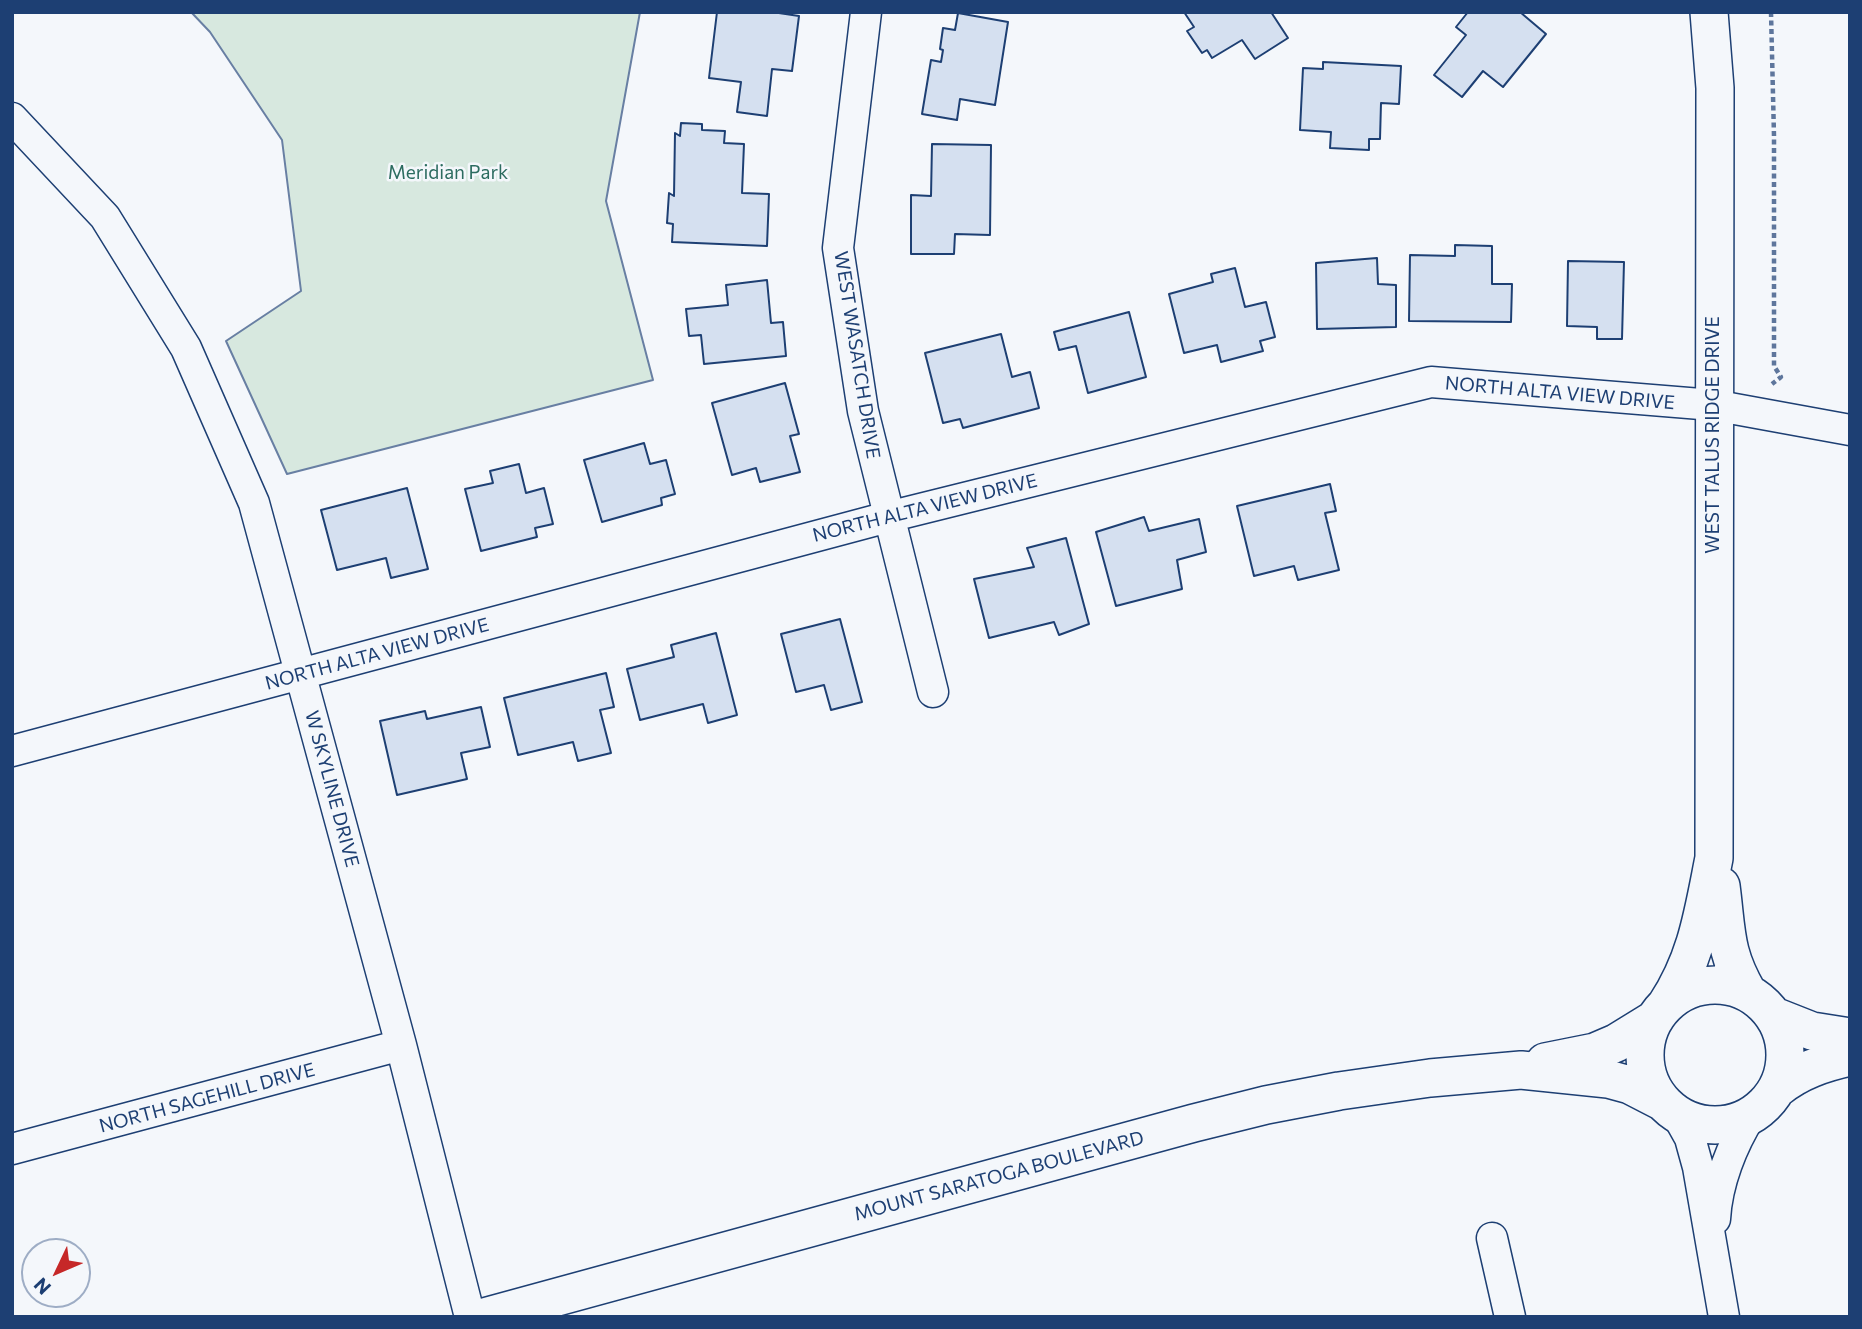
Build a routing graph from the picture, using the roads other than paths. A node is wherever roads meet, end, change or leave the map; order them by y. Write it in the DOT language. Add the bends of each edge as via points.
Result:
graph roads {
  1 [pos="866,12"];
  2 [pos="1709,12"];
  3 [pos="12,118"];
  4 [pos="1713,405"];
  5 [pos="1850,430"];
  6 [pos="888,517"];
  7 [pos="302,675"];
  8 [pos="933,692"];
  9 [pos="12,751"];
  10 [pos="1714,858"];
  11 [pos="1761,1005"];
  12 [pos="1660,1012"];
  13 [pos="1850,1037"];
  14 [pos="401,1045"];
  15 [pos="1850,1057"];
  16 [pos="1521,1070"];
  17 [pos="1778,1088"];
  18 [pos="1670,1108"];
  19 [pos="1751,1115"];
  20 [pos="12,1149"];
  21 [pos="1492,1238"];
  22 [pos="1713,1247"];
  23 [pos="470,1317"];
  24 [pos="484,1317"];
  25 [pos="1510,1317"];
  26 [pos="1724,1317"];
  1 -- 6 [label="street, WEST WASATCH DRIVE" via="838,248 863,411"];
  2 -- 4 [label="street, WEST TALUS RIDGE DRIVE" via="1715,88"];
  3 -- 7 [label="street, W SKYLINE DRIVE" via="105,216 186,348 254,503"];
  4 -- 5 [label="street, NORTH ALTA VIEW DRIVE"];
  4 -- 6 [label="street, NORTH ALTA VIEW DRIVE" via="1431,382"];
  4 -- 10 [label="street, WEST TALUS RIDGE DRIVE"];
  6 -- 7 [label="street, NORTH ALTA VIEW DRIVE"];
  6 -- 8 [label="street, WEST WASATCH DRIVE"];
  7 -- 9 [label="street, NORTH ALTA VIEW DRIVE"];
  7 -- 14 [label="street, W SKYLINE DRIVE"];
  10 -- 11 [label="street, WEST TALUS RIDGE DRIVE" via="1728,950 1736,972"];
  10 -- 12 [label="street, WEST TALUS RIDGE DRIVE" via="1696,946"];
  11 -- 12 [label="street" via="1732,986 1714,984 1680,994"];
  11 -- 13 [label="street" via="1812,1031"];
  11 -- 17 [label="street" via="1781,1030 1785,1051"];
  12 -- 16 [label="street, MOUNT SARATOGA BOULEVARD" via="1606,1048"];
  12 -- 18 [label="street" via="1645,1052 1653,1087"];
  14 -- 20 [label="street, NORTH SAGEHILL DRIVE"];
  14 -- 23 [label="street, W SKYLINE DRIVE"];
  15 -- 17 [label="street" via="1808,1069"];
  16 -- 18 [label="street, MOUNT SARATOGA BOULEVARD" via="1608,1079 1630,1085"];
  16 -- 24 [label="street, MOUNT SARATOGA BOULEVARD" via="1430,1078 1266,1105"];
  17 -- 19 [label="street" via="1767,1104"];
  18 -- 19 [label="street" via="1706,1125"];
  18 -- 22 [label="street" via="1695,1152"];
  19 -- 22 [label="street" via="1723,1177"];
  21 -- 25 [label="street"];
  22 -- 26 [label="street"];
}
